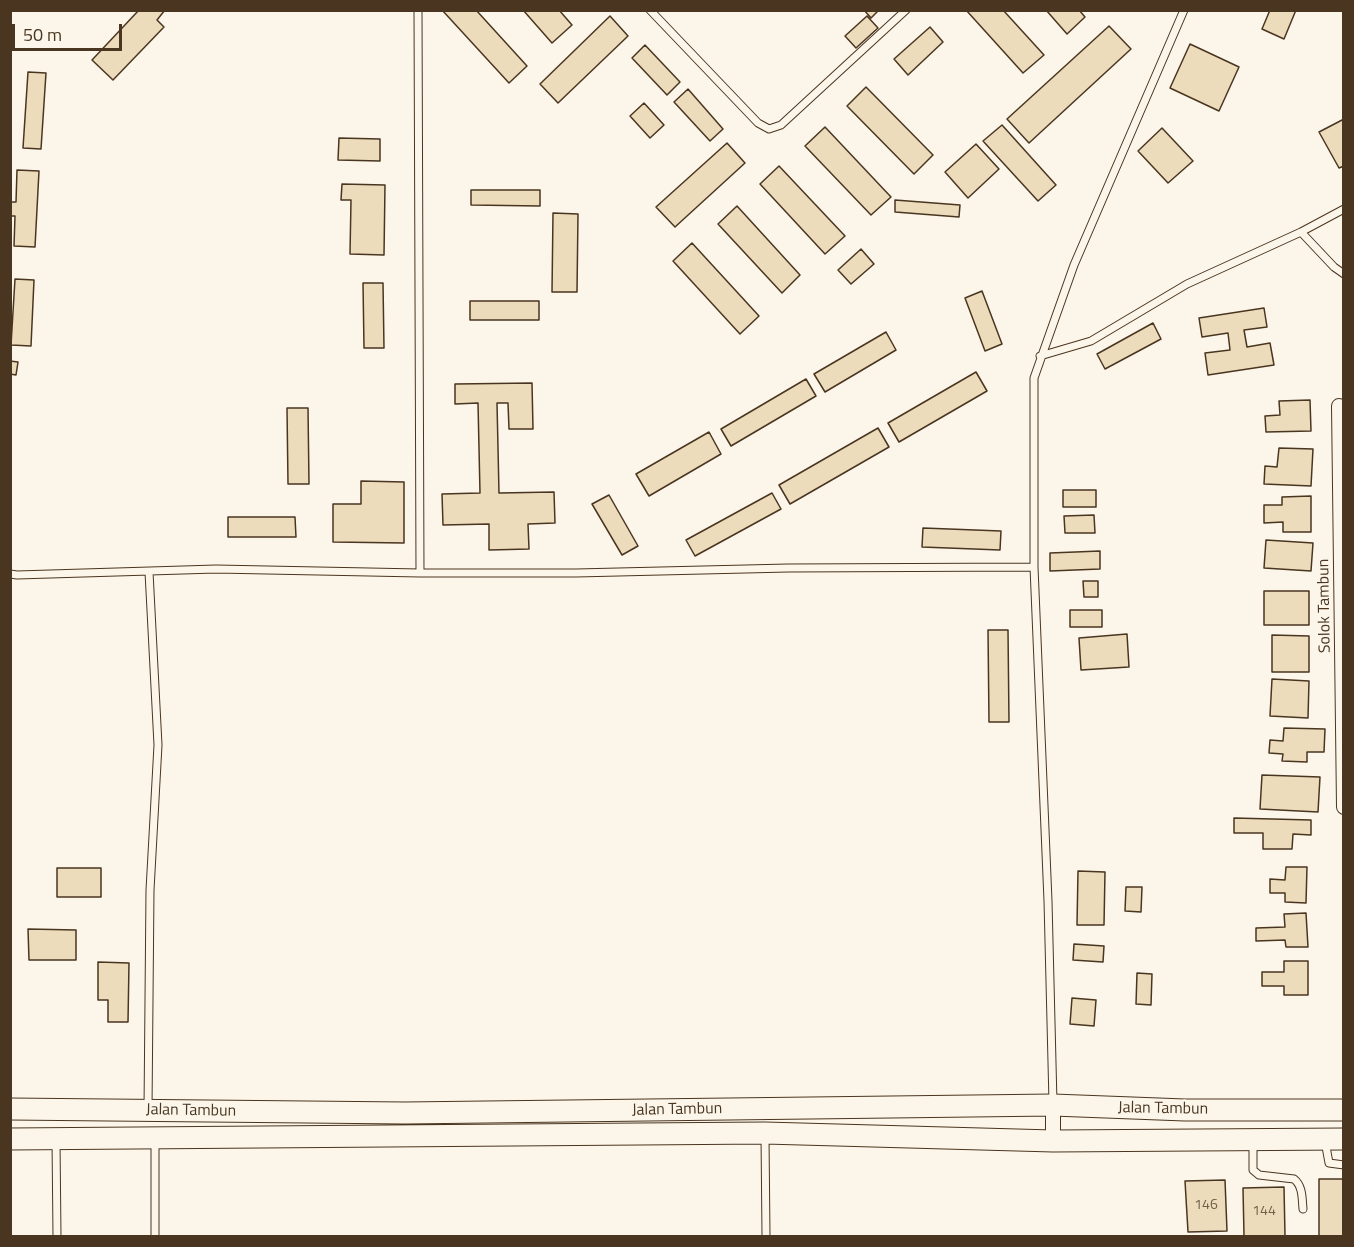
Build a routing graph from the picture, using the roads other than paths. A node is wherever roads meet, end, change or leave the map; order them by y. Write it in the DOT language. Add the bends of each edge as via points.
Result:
graph roads {
  1 [pos="418,10"];
  2 [pos="650,10"];
  3 [pos="906,10"];
  4 [pos="1184,10"];
  5 [pos="1344,209"];
  6 [pos="1301,232"];
  7 [pos="1344,274"];
  8 [pos="1040,356"];
  9 [pos="1339,406"];
  10 [pos="1034,567"];
  11 [pos="149,572"];
  12 [pos="420,573"];
  13 [pos="10,574"];
  14 [pos="1344,807"];
  15 [pos="1053,1105"];
  16 [pos="10,1109"];
  17 [pos="70,1110"];
  18 [pos="148,1110"];
  19 [pos="1344,1110"];
  20 [pos="10,1120"];
  21 [pos="765,1133"];
  22 [pos="56,1138"];
  23 [pos="155,1138"];
  24 [pos="10,1139"];
  25 [pos="1253,1139"];
  26 [pos="1334,1139"];
  27 [pos="1053,1141"];
  28 [pos="1344,1165"];
  29 [pos="1303,1209"];
  30 [pos="57,1236"];
  31 [pos="155,1236"];
  32 [pos="766,1236"];
  1 -- 12 [label="lane"];
  2 -- 3 [label="lane" via="758,123 770,129 781,125"];
  4 -- 8 [label="lane"];
  5 -- 6 [label="lane"];
  6 -- 7 [label="lane"];
  6 -- 8 [label="lane" via="1187,284 1091,340"];
  8 -- 10 [label="lane" via="1034,378"];
  9 -- 14 [label="street, Solok Tambun"];
  10 -- 12 [label="lane"];
  10 -- 15 [label="lane"];
  11 -- 12 [label="lane" via="216,569"];
  11 -- 13 [label="lane"];
  11 -- 18 [label="lane" via="158,745 150,890"];
  15 -- 18 [label="main road, Jalan Tambun" via="405,1113"];
  15 -- 19 [label="main road, Jalan Tambun"];
  15 -- 27 [label="street"];
  16 -- 17 [label="main road, Jalan Tambun"];
  17 -- 18 [label="main road, Jalan Tambun"];
  17 -- 20 [label="main road" via="41,1118"];
  21 -- 23 [label="main road, Jalan Tambun"];
  21 -- 27 [label="main road, Jalan Tambun"];
  21 -- 32 [label="lane"];
  22 -- 23 [label="main road, Jalan Tambun"];
  22 -- 24 [label="main road, Jalan Tambun"];
  22 -- 30 [label="lane"];
  23 -- 31 [label="lane"];
  25 -- 26 [label="main road, Jalan Tambun"];
  25 -- 27 [label="main road, Jalan Tambun"];
  25 -- 29 [label="lane" via="1253,1170 1259,1175 1298,1182"];
  26 -- 28 [label="lane" via="1329,1163"];
}
